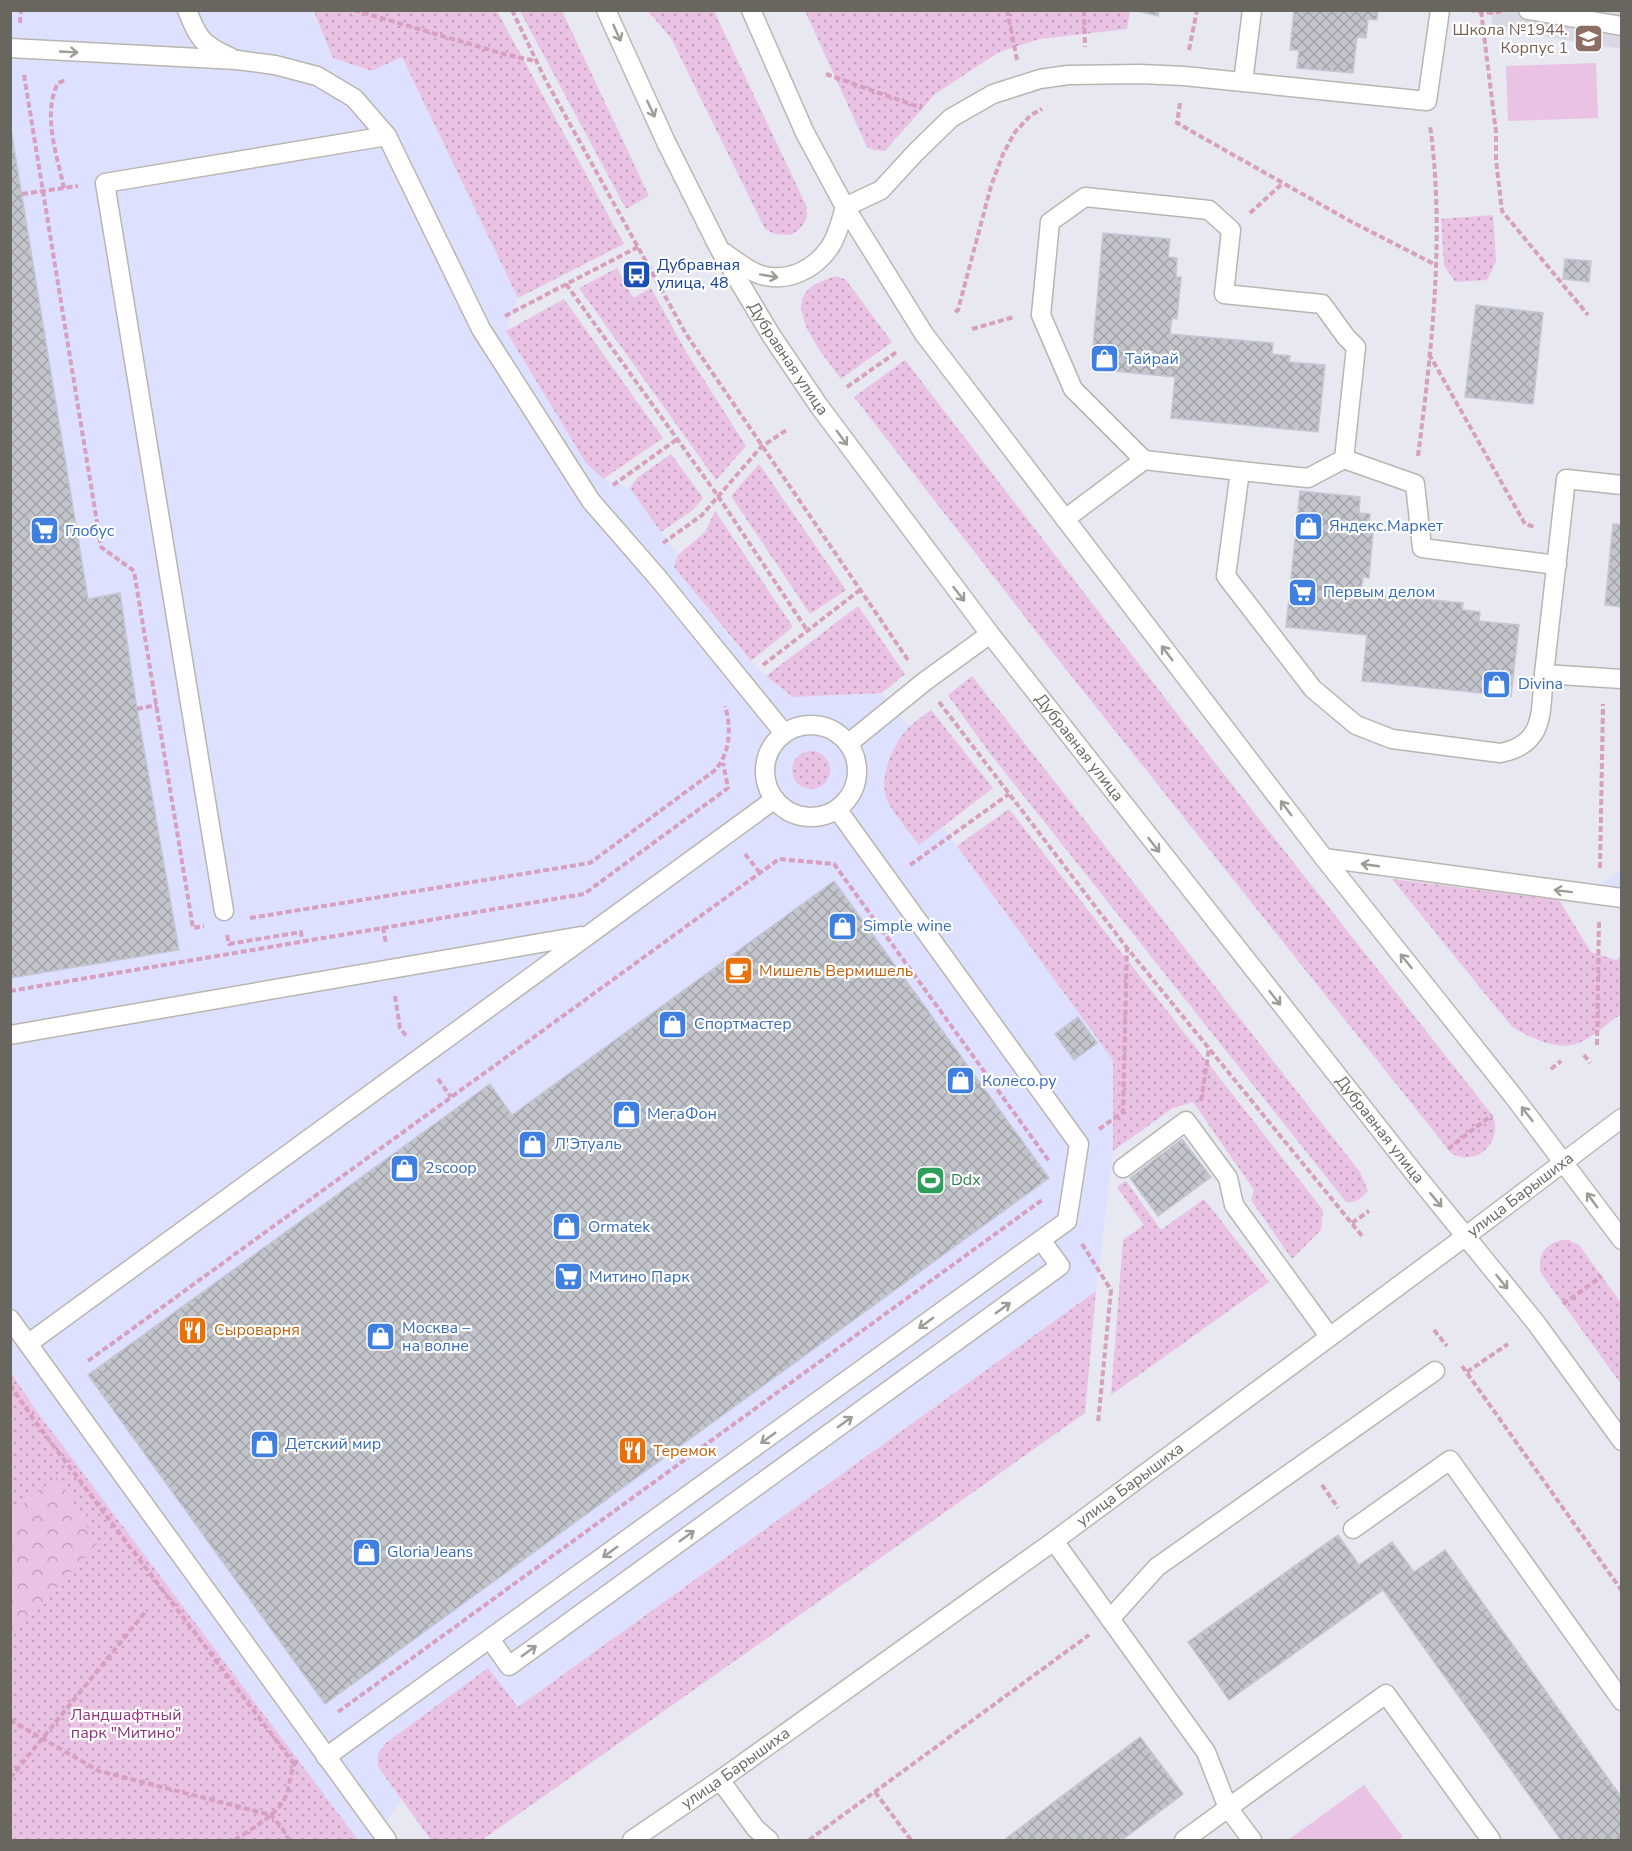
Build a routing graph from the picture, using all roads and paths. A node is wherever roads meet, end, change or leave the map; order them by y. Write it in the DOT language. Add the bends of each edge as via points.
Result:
graph roads {
  1 [pos="21,10"];
  2 [pos="187,10"];
  3 [pos="354,10"];
  4 [pos="512,10"];
  5 [pos="606,10"];
  6 [pos="751,10"];
  7 [pos="1084,10"];
  8 [pos="1197,10"];
  9 [pos="1252,10"];
  10 [pos="1440,10"];
  11 [pos="1469,10"];
  12 [pos="1502,10"];
  13 [pos="1528,10"];
  14 [pos="1481,11"];
  15 [pos="1622,26"];
  16 [pos="15,49"];
  17 [pos="237,60"];
  18 [pos="536,61"];
  19 [pos="826,74"];
  20 [pos="1086,75"];
  21 [pos="1184,76"];
  22 [pos="73,77"];
  23 [pos="1243,82"];
  24 [pos="1168,103"];
  25 [pos="1180,103"];
  26 [pos="1047,106"];
  27 [pos="951,118"];
  28 [pos="387,136"];
  29 [pos="1434,155"];
  30 [pos="105,183"];
  31 [pos="1283,183"];
  32 [pos="64,188"];
  33 [pos="43,191"];
  34 [pos="22,194"];
  35 [pos="845,207"];
  36 [pos="1248,215"];
  37 [pos="638,247"];
  38 [pos="719,248"];
  39 [pos="1436,265"];
  40 [pos="566,284"];
  41 [pos="955,312"];
  42 [pos="1041,315"];
  43 [pos="1588,315"];
  44 [pos="481,329"];
  45 [pos="972,329"];
  46 [pos="898,351"];
  47 [pos="1429,353"];
  48 [pos="847,387"];
  49 [pos="788,429"];
  50 [pos="676,440"];
  51 [pos="761,447"];
  52 [pos="1419,447"];
  53 [pos="1344,459"];
  54 [pos="1144,460"];
  55 [pos="1240,471"];
  56 [pos="1622,485"];
  57 [pos="718,496"];
  58 [pos="591,501"];
  59 [pos="1065,519"];
  60 [pos="1560,536"];
  61 [pos="641,559"];
  62 [pos="1557,565"];
  63 [pos="807,630"];
  64 [pos="990,634"];
  65 [pos="1544,674"];
  66 [pos="1613,678"];
  67 [pos="924,682"];
  68 [pos="784,733"];
  69 [pos="849,743"];
  70 [pos="723,762"];
  71 [pos="714,771"];
  72 [pos="1009,794"];
  73 [pos="775,799"];
  74 [pos="837,809"];
  75 [pos="1324,858"];
  76 [pos="889,880"];
  77 [pos="1600,895"];
  78 [pos="1622,898"];
  79 [pos="860,901"];
  80 [pos="219,918"];
  81 [pos="249,919"];
  82 [pos="383,927"];
  83 [pos="586,935"];
  84 [pos="302,940"];
  85 [pos="229,944"];
  86 [pos="1128,948"];
  87 [pos="390,969"];
  88 [pos="10,991"];
  89 [pos="10,1035"];
  90 [pos="1597,1045"];
  91 [pos="1210,1048"];
  92 [pos="1584,1055"];
  93 [pos="421,1056"];
  94 [pos="1561,1061"];
  95 [pos="1590,1064"];
  96 [pos="1551,1069"];
  97 [pos="451,1097"];
  98 [pos="1492,1115"];
  99 [pos="1622,1118"];
  100 [pos="1196,1134"];
  101 [pos="1079,1144"];
  102 [pos="1448,1149"];
  103 [pos="1563,1160"];
  104 [pos="1051,1165"];
  105 [pos="1123,1168"];
  106 [pos="1049,1195"];
  107 [pos="1369,1210"];
  108 [pos="1066,1221"];
  109 [pos="1352,1224"];
  110 [pos="1362,1236"];
  111 [pos="1466,1236"];
  112 [pos="1041,1240"];
  113 [pos="1622,1240"];
  114 [pos="1602,1276"];
  115 [pos="1563,1304"];
  116 [pos="10,1319"];
  117 [pos="1329,1336"];
  118 [pos="29,1344"];
  119 [pos="1508,1344"];
  120 [pos="88,1361"];
  121 [pos="1435,1371"];
  122 [pos="10,1385"];
  123 [pos="1098,1423"];
  124 [pos="1622,1441"];
  125 [pos="1325,1489"];
  126 [pos="1336,1506"];
  127 [pos="1353,1529"];
  128 [pos="1054,1541"];
  129 [pos="1622,1591"];
  130 [pos="147,1610"];
  131 [pos="1110,1619"];
  132 [pos="490,1639"];
  133 [pos="1622,1701"];
  134 [pos="10,1720"];
  135 [pos="42,1738"];
  136 [pos="314,1740"];
  137 [pos="326,1757"];
  138 [pos="294,1764"];
  139 [pos="10,1778"];
  140 [pos="720,1780"];
  141 [pos="875,1792"];
  142 [pos="1228,1808"];
  143 [pos="271,1815"];
  144 [pos="235,1840"];
  145 [pos="289,1840"];
  146 [pos="387,1840"];
  147 [pos="632,1840"];
  148 [pos="769,1840"];
  149 [pos="809,1840"];
  150 [pos="911,1840"];
  151 [pos="1184,1840"];
  152 [pos="1252,1840"];
  153 [pos="1491,1840"];
  1 -- 16 [label="path"];
  2 -- 17 [label="main road" via="196,32 210,48"];
  3 -- 18 [label="path"];
  4 -- 18 [label="path"];
  5 -- 38 [label="main road, Дубравная улица, one-way"];
  6 -- 35 [label="main road" via="805,133"];
  7 -- 20 [label="path"];
  8 -- 21 [label="path"];
  9 -- 23 [label="main road"];
  10 -- 23 [label="main road" via="1427,101"];
  11 -- 14 [label="path"];
  12 -- 14 [label="path"];
  13 -- 15 [label="main road"];
  14 -- 43 [label="path" via="1502,211"];
  16 -- 17 [label="main road, one-way"];
  16 -- 33 [label="path"];
  17 -- 28 [label="main road" via="317,76 354,98"];
  18 -- 37 [label="path"];
  19 -- 27 [label="path"];
  20 -- 21 [label="main road"];
  20 -- 27 [label="main road" via="1022,84 993,94"];
  21 -- 23 [label="main road"];
  21 -- 25 [label="path"];
  22 -- 32 [label="path" via="58,83 52,95 51,124"];
  24 -- 25 [label="path"];
  25 -- 31 [label="path" via="1177,123"];
  26 -- 41 [label="path" via="1015,132 1003,154"];
  27 -- 35 [label="main road" via="881,189"];
  28 -- 30 [label="main road"];
  28 -- 44 [label="main road"];
  29 -- 39 [label="path"];
  30 -- 32 [label="path"];
  30 -- 80 [label="main road"];
  31 -- 36 [label="path"];
  31 -- 39 [label="path"];
  32 -- 33 [label="path"];
  33 -- 34 [label="path"];
  33 -- 80 [label="path" via="101,547 134,571 193,928"];
  38 -- 35 [label="main road, one-way" via="760,275 791,276 813,265 830,247"];
  35 -- 59 [label="main road" via="924,334"];
  37 -- 40 [label="path"];
  37 -- 51 [label="path" via="686,334"];
  38 -- 64 [label="main road, Дубравная улица, one-way" via="819,406"];
  39 -- 47 [label="path"];
  40 -- 44 [label="path"];
  40 -- 50 [label="path"];
  42 -- 45 [label="path" via="1011,317"];
  42 -- 53 [label="main road" via="1050,222 1085,197 1209,210 1231,230 1224,294 1322,304 1356,347"];
  42 -- 54 [label="main road" via="1073,389"];
  44 -- 58 [label="main road"];
  46 -- 48 [label="path"];
  47 -- 52 [label="path"];
  47 -- 60 [label="path" via="1525,524"];
  49 -- 51 [label="path"];
  50 -- 57 [label="path"];
  50 -- 58 [label="path"];
  51 -- 57 [label="path"];
  51 -- 67 [label="path"];
  53 -- 55 [label="main road" via="1308,477"];
  53 -- 62 [label="main road" via="1415,484 1422,548"];
  54 -- 55 [label="main road"];
  54 -- 59 [label="main road"];
  55 -- 65 [label="main road" via="1226,576 1313,689 1356,725 1392,739 1500,753 1517,750 1531,739 1539,723"];
  56 -- 60 [label="main road" via="1566,479"];
  57 -- 61 [label="path" via="702,515"];
  57 -- 63 [label="path"];
  58 -- 61 [label="main road"];
  75 -- 59 [label="main road, one-way"];
  60 -- 62 [label="main road"];
  61 -- 68 [label="main road"];
  62 -- 65 [label="main road"];
  64 -- 67 [label="main road"];
  64 -- 111 [label="main road, Дубравная улица, one-way"];
  65 -- 66 [label="main road"];
  66 -- 77 [label="path"];
  67 -- 69 [label="main road"];
  67 -- 72 [label="path"];
  68 -- 69 [label="main road" via="818,725 830,728"];
  68 -- 73 [label="main road" via="769,752 766,764 768,788"];
  69 -- 74 [label="main road" via="856,760 857,779 846,801"];
  70 -- 82 [label="path" via="728,788 584,894"];
  71 -- 81 [label="path" via="590,863"];
  72 -- 76 [label="path"];
  72 -- 86 [label="path"];
  73 -- 74 [label="main road" via="782,807 804,816"];
  73 -- 83 [label="main road"];
  74 -- 76 [label="main road"];
  77 -- 75 [label="main road, one-way"];
  103 -- 75 [label="main road, one-way"];
  76 -- 79 [label="path"];
  76 -- 101 [label="main road"];
  77 -- 78 [label="main road"];
  77 -- 90 [label="path"];
  79 -- 97 [label="path" via="834,864 779,859"];
  79 -- 104 [label="path"];
  82 -- 84 [label="path"];
  82 -- 87 [label="path"];
  83 -- 87 [label="main road"];
  83 -- 93 [label="main road"];
  84 -- 85 [label="path" via="301,932"];
  84 -- 88 [label="path"];
  86 -- 91 [label="path"];
  86 -- 101 [label="path" via="1123,1112"];
  87 -- 89 [label="main road"];
  87 -- 93 [label="path" via="400,1028"];
  91 -- 100 [label="path"];
  91 -- 109 [label="path"];
  92 -- 95 [label="path"];
  93 -- 97 [label="path"];
  93 -- 118 [label="main road"];
  94 -- 96 [label="path"];
  97 -- 120 [label="path"];
  98 -- 102 [label="path"];
  99 -- 103 [label="main road, улица Барышиха"];
  100 -- 105 [label="main road" via="1186,1121"];
  100 -- 117 [label="main road" via="1228,1178 1234,1204"];
  101 -- 108 [label="main road"];
  103 -- 111 [label="main road, улица Барышиха"];
  113 -- 103 [label="main road, one-way"];
  106 -- 136 [label="path" via="341,1708"];
  107 -- 109 [label="path"];
  108 -- 112 [label="main road"];
  108 -- 123 [label="path" via="1111,1290"];
  109 -- 110 [label="path"];
  111 -- 117 [label="main road, улица Барышиха"];
  111 -- 124 [label="main road, Дубравная улица, one-way" via="1536,1323"];
  112 -- 132 [label="main road, one-way"];
  132 -- 112 [label="main road, one-way" via="508,1666 1060,1266"];
  114 -- 115 [label="path"];
  116 -- 118 [label="main road"];
  117 -- 128 [label="main road, улица Барышиха"];
  118 -- 136 [label="main road"];
  119 -- 129 [label="path" via="1467,1372"];
  121 -- 131 [label="main road" via="1156,1567"];
  122 -- 138 [label="path"];
  125 -- 126 [label="path"];
  127 -- 133 [label="main road" via="1450,1460"];
  128 -- 131 [label="main road"];
  128 -- 140 [label="main road, улица Барышиха"];
  130 -- 135 [label="path"];
  131 -- 141 [label="path"];
  131 -- 142 [label="main road" via="1206,1752"];
  132 -- 137 [label="main road"];
  134 -- 135 [label="path"];
  135 -- 139 [label="path"];
  135 -- 143 [label="path" via="99,1772"];
  136 -- 137 [label="main road"];
  136 -- 138 [label="path"];
  137 -- 146 [label="main road"];
  138 -- 143 [label="path" via="285,1797"];
  140 -- 147 [label="main road, улица Барышиха"];
  140 -- 148 [label="main road" via="756,1829"];
  141 -- 149 [label="path"];
  141 -- 150 [label="path"];
  142 -- 151 [label="main road"];
  142 -- 152 [label="main road"];
  142 -- 153 [label="main road" via="1386,1694"];
  143 -- 144 [label="path"];
  143 -- 145 [label="path"];
}
